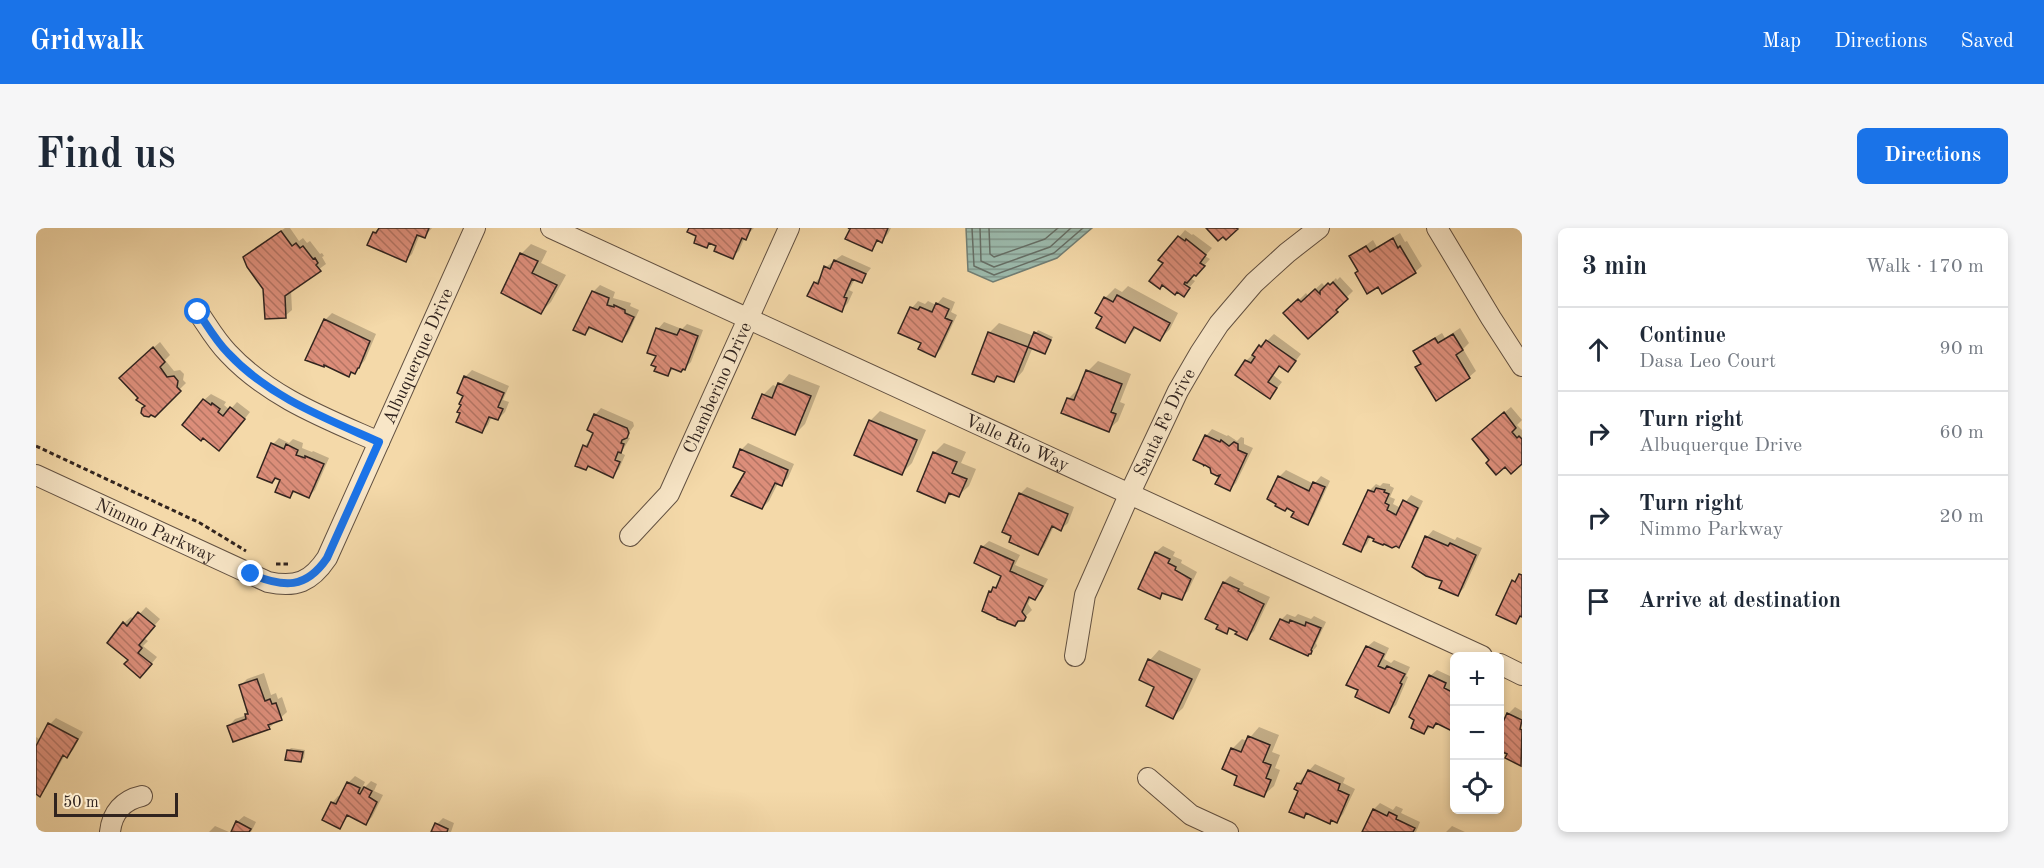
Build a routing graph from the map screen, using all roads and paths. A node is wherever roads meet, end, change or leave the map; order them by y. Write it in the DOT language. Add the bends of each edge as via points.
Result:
graph roads {
  1 [pos="475,228"];
  2 [pos="551,228"];
  3 [pos="789,228"];
  4 [pos="1319,228"];
  5 [pos="1437,228"];
  6 [pos="198,312"];
  7 [pos="748,319"];
  8 [pos="1522,366"];
  9 [pos="379,442"];
  10 [pos="36,446"];
  11 [pos="36,475"];
  12 [pos="1129,495"];
  13 [pos="630,536"];
  14 [pos="249,552"];
  15 [pos="268,564"];
  16 [pos="304,571"];
  17 [pos="1471,652"];
  18 [pos="1075,656"];
  19 [pos="1504,666"];
  20 [pos="1522,675"];
  21 [pos="1148,777"];
  22 [pos="142,796"];
  23 [pos="110,832"];
  24 [pos="1228,832"];
  1 -- 9 [label="street, Albuquerque Drive"];
  2 -- 7 [label="street, Valle Rio Way"];
  3 -- 7 [label="street, Chamberino Drive"];
  4 -- 12 [label="street, Santa Fe Drive" via="1263,276 1219,324 1178,391"];
  5 -- 8 [label="street"];
  6 -- 9 [label="street" via="226,352 283,398"];
  7 -- 12 [label="street, Valle Rio Way"];
  7 -- 13 [label="street, Chamberino Drive" via="669,494"];
  9 -- 16 [label="street, Albuquerque Drive" via="327,558 320,569"];
  10 -- 14 [label="path" via="200,523"];
  11 -- 16 [label="street, Nimmo Parkway" via="268,582 292,584"];
  12 -- 17 [label="street, Valle Rio Way"];
  12 -- 18 [label="street, Santa Fe Drive" via="1085,596"];
  15 -- 16 [label="path"];
  19 -- 20 [label="street"];
  21 -- 24 [label="street" via="1191,815"];
  22 -- 23 [label="street" via="124,803 116,812"];
}
